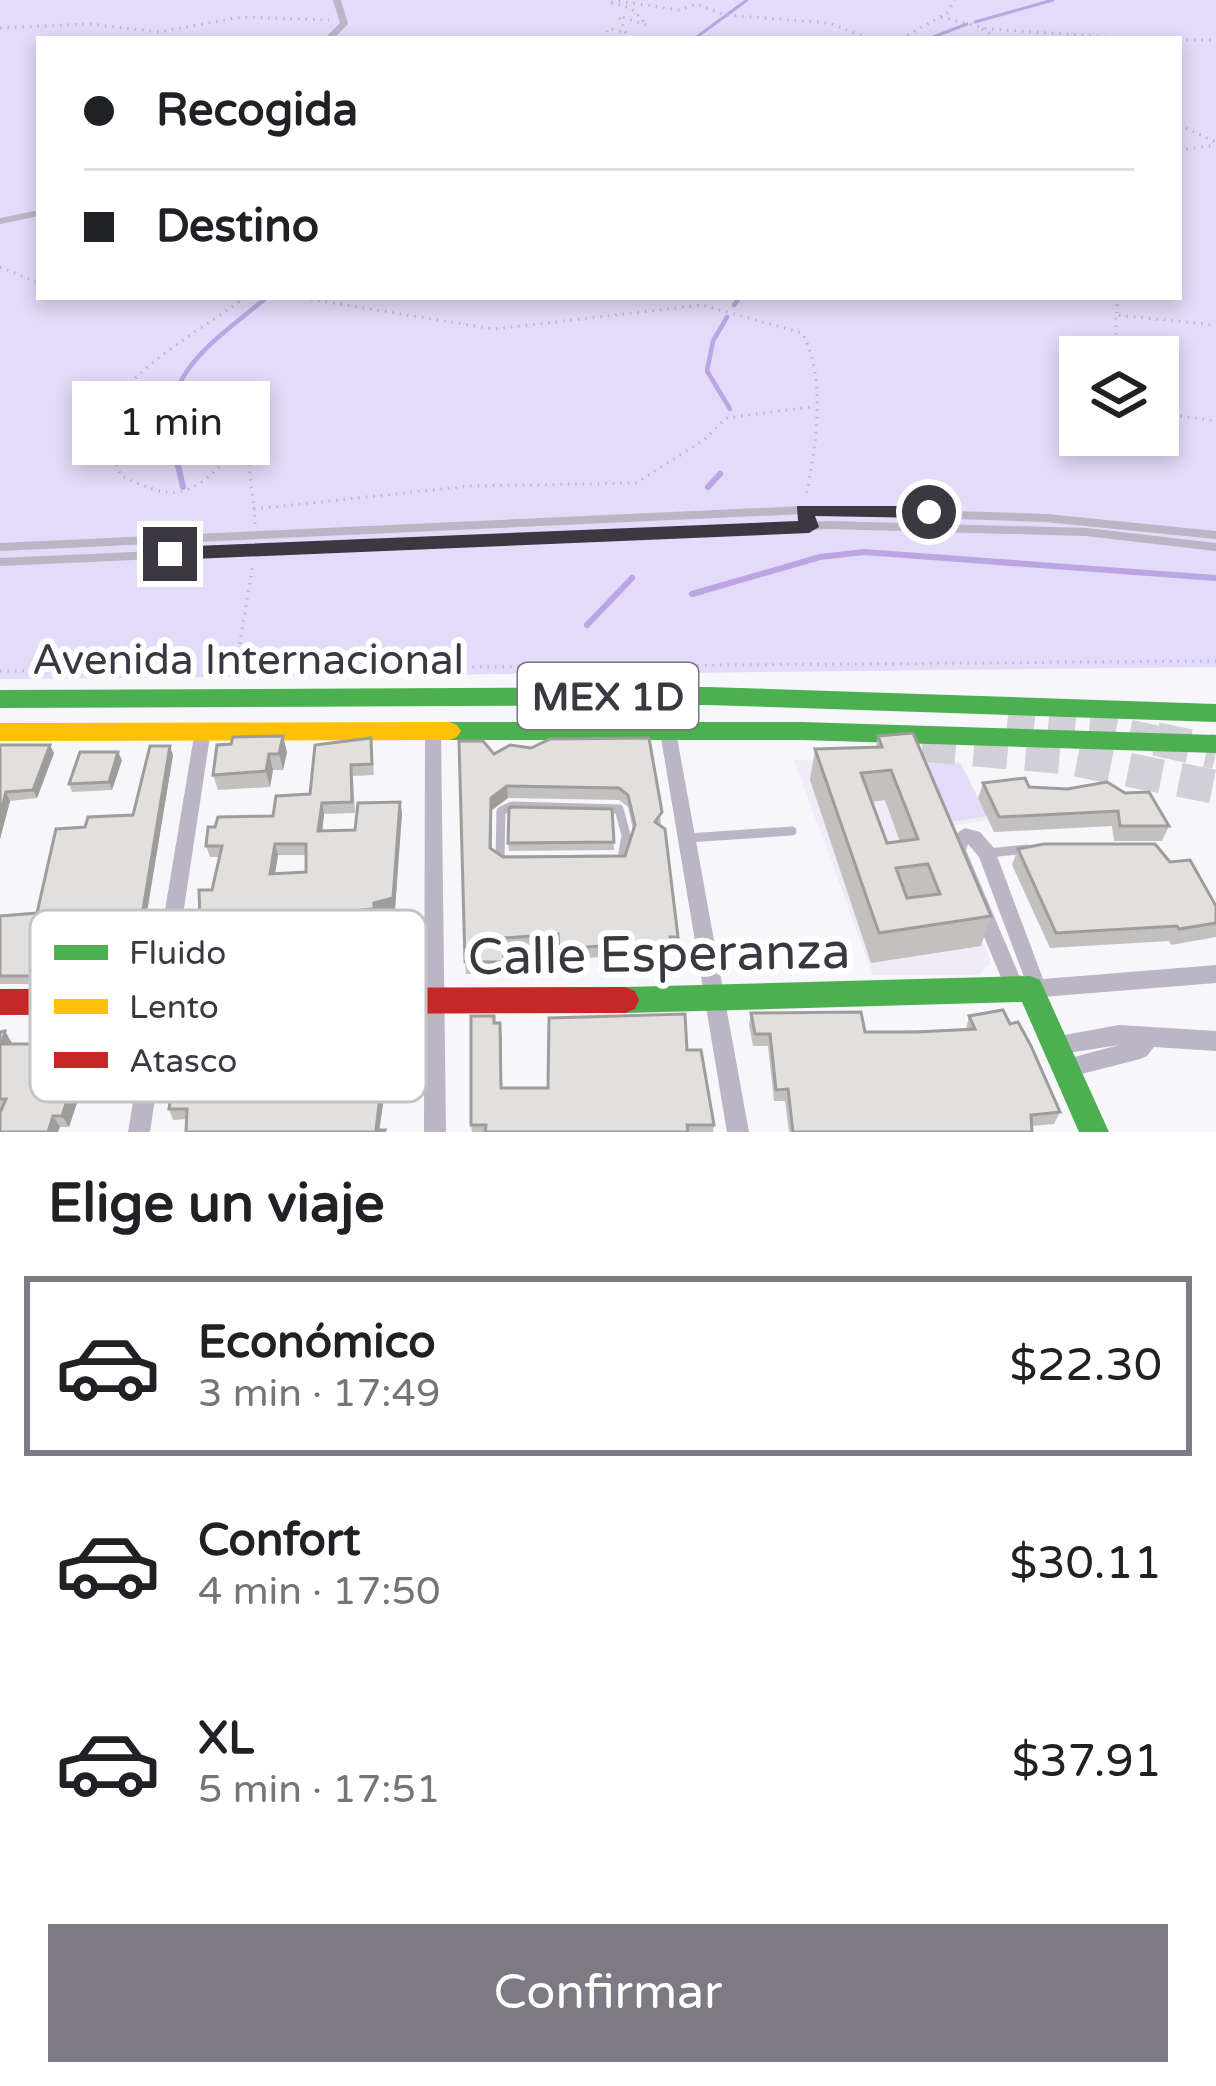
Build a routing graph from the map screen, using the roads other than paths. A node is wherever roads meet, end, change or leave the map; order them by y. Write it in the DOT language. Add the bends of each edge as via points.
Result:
graph roads {
  1 [pos="337,0"];
  2 [pos="331,36"];
  3 [pos="36,214"];
  4 [pos="0,220"];
  5 [pos="803,510"];
  6 [pos="809,527"];
  7 [pos="1216,535"];
  8 [pos="0,547"];
  9 [pos="1216,547"];
  10 [pos="0,562"];
  11 [pos="0,699"];
  12 [pos="1216,713"];
  13 [pos="203,730"];
  14 [pos="433,730"];
  15 [pos="0,732"];
  16 [pos="668,732"];
  17 [pos="1216,744"];
  18 [pos="793,831"];
  19 [pos="663,832"];
  20 [pos="631,834"];
  21 [pos="685,834"];
  22 [pos="1050,850"];
  23 [pos="987,853"];
  24 [pos="174,910"];
  25 [pos="1216,974"];
  26 [pos="1030,989"];
  27 [pos="426,1000"];
  28 [pos="434,1000"];
  29 [pos="712,1000"];
  30 [pos="0,1002"];
  31 [pos="30,1002"];
  32 [pos="1148,1039"];
  33 [pos="1216,1041"];
  34 [pos="1055,1046"];
  35 [pos="1066,1068"];
  36 [pos="144,1102"];
  37 [pos="139,1132"];
  38 [pos="435,1132"];
  39 [pos="738,1132"];
  40 [pos="1094,1132"];
  1 -- 2 [label="street" via="344,25"];
  3 -- 4 [label="street"];
  5 -- 6 [label="lane"];
  5 -- 7 [label="lane" via="1046,518"];
  5 -- 8 [label="lane"];
  6 -- 9 [label="lane" via="1063,531"];
  6 -- 10 [label="lane"];
  11 -- 12 [label="main road, Avenida Internacional / MEX 1D" via="709,696"];
  13 -- 14 [label="main road, Avenida Internacional / MEX 1D"];
  13 -- 15 [label="main road, Avenida Internacional / MEX 1D"];
  13 -- 24 [label="street"];
  14 -- 16 [label="main road, Avenida Internacional / MEX 1D"];
  14 -- 28 [label="street"];
  16 -- 17 [label="main road, Avenida Internacional / MEX 1D"];
  16 -- 21 [label="street"];
  18 -- 21 [label="lane"];
  19 -- 21 [label="lane"];
  20 -- 20 [label="lane" via="611,806 512,806 502,811 500,857 616,861"];
  21 -- 29 [label="street"];
  22 -- 23 [label="lane"];
  23 -- 26 [label="street" via="1034,977"];
  23 -- 26 [label="street" via="974,837 957,842 1012,982"];
  25 -- 26 [label="street"];
  26 -- 29 [label="main road, Calle Esperanza"];
  26 -- 34 [label="main road"];
  27 -- 28 [label="main road, Calle Esperanza"];
  28 -- 29 [label="main road, Calle Esperanza"];
  28 -- 38 [label="street"];
  29 -- 39 [label="street"];
  30 -- 31 [label="main road, Calle Esperanza"];
  32 -- 33 [label="street"];
  32 -- 34 [label="street" via="1104,1035"];
  32 -- 35 [label="street" via="1140,1049"];
  34 -- 35 [label="main road"];
  35 -- 40 [label="main road"];
  36 -- 37 [label="street"];
}
